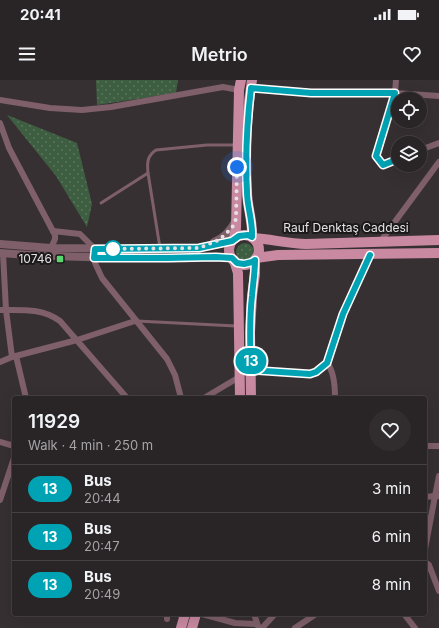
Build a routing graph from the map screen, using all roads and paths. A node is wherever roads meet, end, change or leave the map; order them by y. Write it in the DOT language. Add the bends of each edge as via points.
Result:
graph roads {
  1 [pos="223,80"];
  2 [pos="396,80"];
  3 [pos="251,84"];
  4 [pos="240,85"];
  5 [pos="223,87"];
  6 [pos="395,92"];
  7 [pos="391,93"];
  8 [pos="427,95"];
  9 [pos="439,96"];
  10 [pos="0,100"];
  11 [pos="391,106"];
  12 [pos="0,123"];
  13 [pos="439,143"];
  14 [pos="238,145"];
  15 [pos="427,147"];
  16 [pos="391,162"];
  17 [pos="439,162"];
  18 [pos="148,173"];
  19 [pos="101,203"];
  20 [pos="236,219"];
  21 [pos="53,231"];
  22 [pos="253,238"];
  23 [pos="233,240"];
  24 [pos="439,240"];
  25 [pos="380,242"];
  26 [pos="0,244"];
  27 [pos="51,248"];
  28 [pos="199,248"];
  29 [pos="95,249"];
  30 [pos="161,249"];
  31 [pos="1,253"];
  32 [pos="439,253"];
  33 [pos="370,255"];
  34 [pos="94,258"];
  35 [pos="233,259"];
  36 [pos="255,259"];
  37 [pos="3,310"];
  38 [pos="135,321"];
  39 [pos="236,326"];
  40 [pos="77,340"];
  41 [pos="14,357"];
  42 [pos="0,362"];
  43 [pos="327,363"];
  44 [pos="251,370"];
  45 [pos="241,376"];
  46 [pos="25,396"];
  47 [pos="125,396"];
  48 [pos="180,396"];
  49 [pos="207,396"];
  50 [pos="240,396"];
  51 [pos="251,396"];
  52 [pos="335,396"];
  53 [pos="0,442"];
  54 [pos="12,445"];
  55 [pos="427,446"];
  56 [pos="439,446"];
  57 [pos="12,464"];
  58 [pos="439,476"];
  59 [pos="437,496"];
  60 [pos="427,497"];
  61 [pos="0,500"];
  62 [pos="427,540"];
  63 [pos="427,564"];
  64 [pos="437,579"];
  65 [pos="439,591"];
  66 [pos="184,616"];
  67 [pos="195,616"];
  68 [pos="210,616"];
  69 [pos="255,616"];
  70 [pos="273,616"];
  71 [pos="313,616"];
  72 [pos="406,616"];
  73 [pos="259,627"];
  74 [pos="181,628"];
  75 [pos="192,628"];
  76 [pos="295,628"];
  77 [pos="415,628"];
  1 -- 5 [label="street"];
  2 -- 6 [label="street"];
  3 -- 7 [label="street" via="311,93"];
  3 -- 22 [label="main road" via="247,122 246,193"];
  4 -- 5 [label="street"];
  4 -- 14 [label="main road"];
  5 -- 10 [label="street" via="82,110"];
  8 -- 9 [label="street"];
  11 -- 16 [label="street" via="376,156 383,165"];
  12 -- 21 [label="street" via="10,148"];
  13 -- 15 [label="street"];
  14 -- 18 [label="lane" via="156,150 148,159"];
  14 -- 20 [label="main road"];
  17 -- 25 [label="street"];
  18 -- 19 [label="lane"];
  18 -- 30 [label="lane"];
  20 -- 23 [label="main road"];
  20 -- 28 [label="street" via="232,228 219,240"];
  21 -- 27 [label="street" via="55,239"];
  21 -- 29 [label="street" via="80,234"];
  22 -- 23 [label="main road" via="244,235"];
  22 -- 25 [label="main road, Rauf Denktaş Caddesi" via="289,244"];
  22 -- 36 [label="main road" via="259,248"];
  23 -- 28 [label="street"];
  23 -- 35 [label="main road" via="229,249"];
  24 -- 25 [label="main road, Rauf Denktaş Caddesi"];
  26 -- 27 [label="street"];
  27 -- 29 [label="street"];
  28 -- 30 [label="street"];
  29 -- 30 [label="street"];
  29 -- 34 [label="street"];
  31 -- 34 [label="street"];
  31 -- 37 [label="street"];
  32 -- 33 [label="main road"];
  33 -- 36 [label="main road" via="278,255"];
  33 -- 43 [label="street" via="343,314"];
  34 -- 35 [label="street"];
  34 -- 38 [label="street" via="102,278"];
  35 -- 36 [label="main road" via="244,264"];
  35 -- 45 [label="main road" via="238,274"];
  36 -- 44 [label="main road" via="250,332"];
  37 -- 40 [label="street" via="33,310 47,313 60,321"];
  37 -- 41 [label="street"];
  38 -- 39 [label="lane"];
  38 -- 40 [label="street"];
  38 -- 48 [label="street" via="167,359 175,375"];
  40 -- 41 [label="street"];
  40 -- 47 [label="street"];
  41 -- 42 [label="street"];
  41 -- 46 [label="street"];
  43 -- 44 [label="street" via="310,374"];
  43 -- 52 [label="street"];
  44 -- 51 [label="main road"];
  45 -- 49 [label="street"];
  45 -- 50 [label="main road"];
  53 -- 54 [label="street"];
  55 -- 56 [label="street"];
  57 -- 61 [label="street"];
  58 -- 59 [label="street"];
  59 -- 60 [label="street"];
  59 -- 62 [label="street"];
  63 -- 64 [label="street"];
  64 -- 65 [label="street"];
  66 -- 74 [label="main road"];
  67 -- 75 [label="main road"];
  68 -- 73 [label="street"];
  69 -- 73 [label="street"];
  70 -- 73 [label="street"];
  71 -- 76 [label="street"];
  72 -- 77 [label="street"];
}
